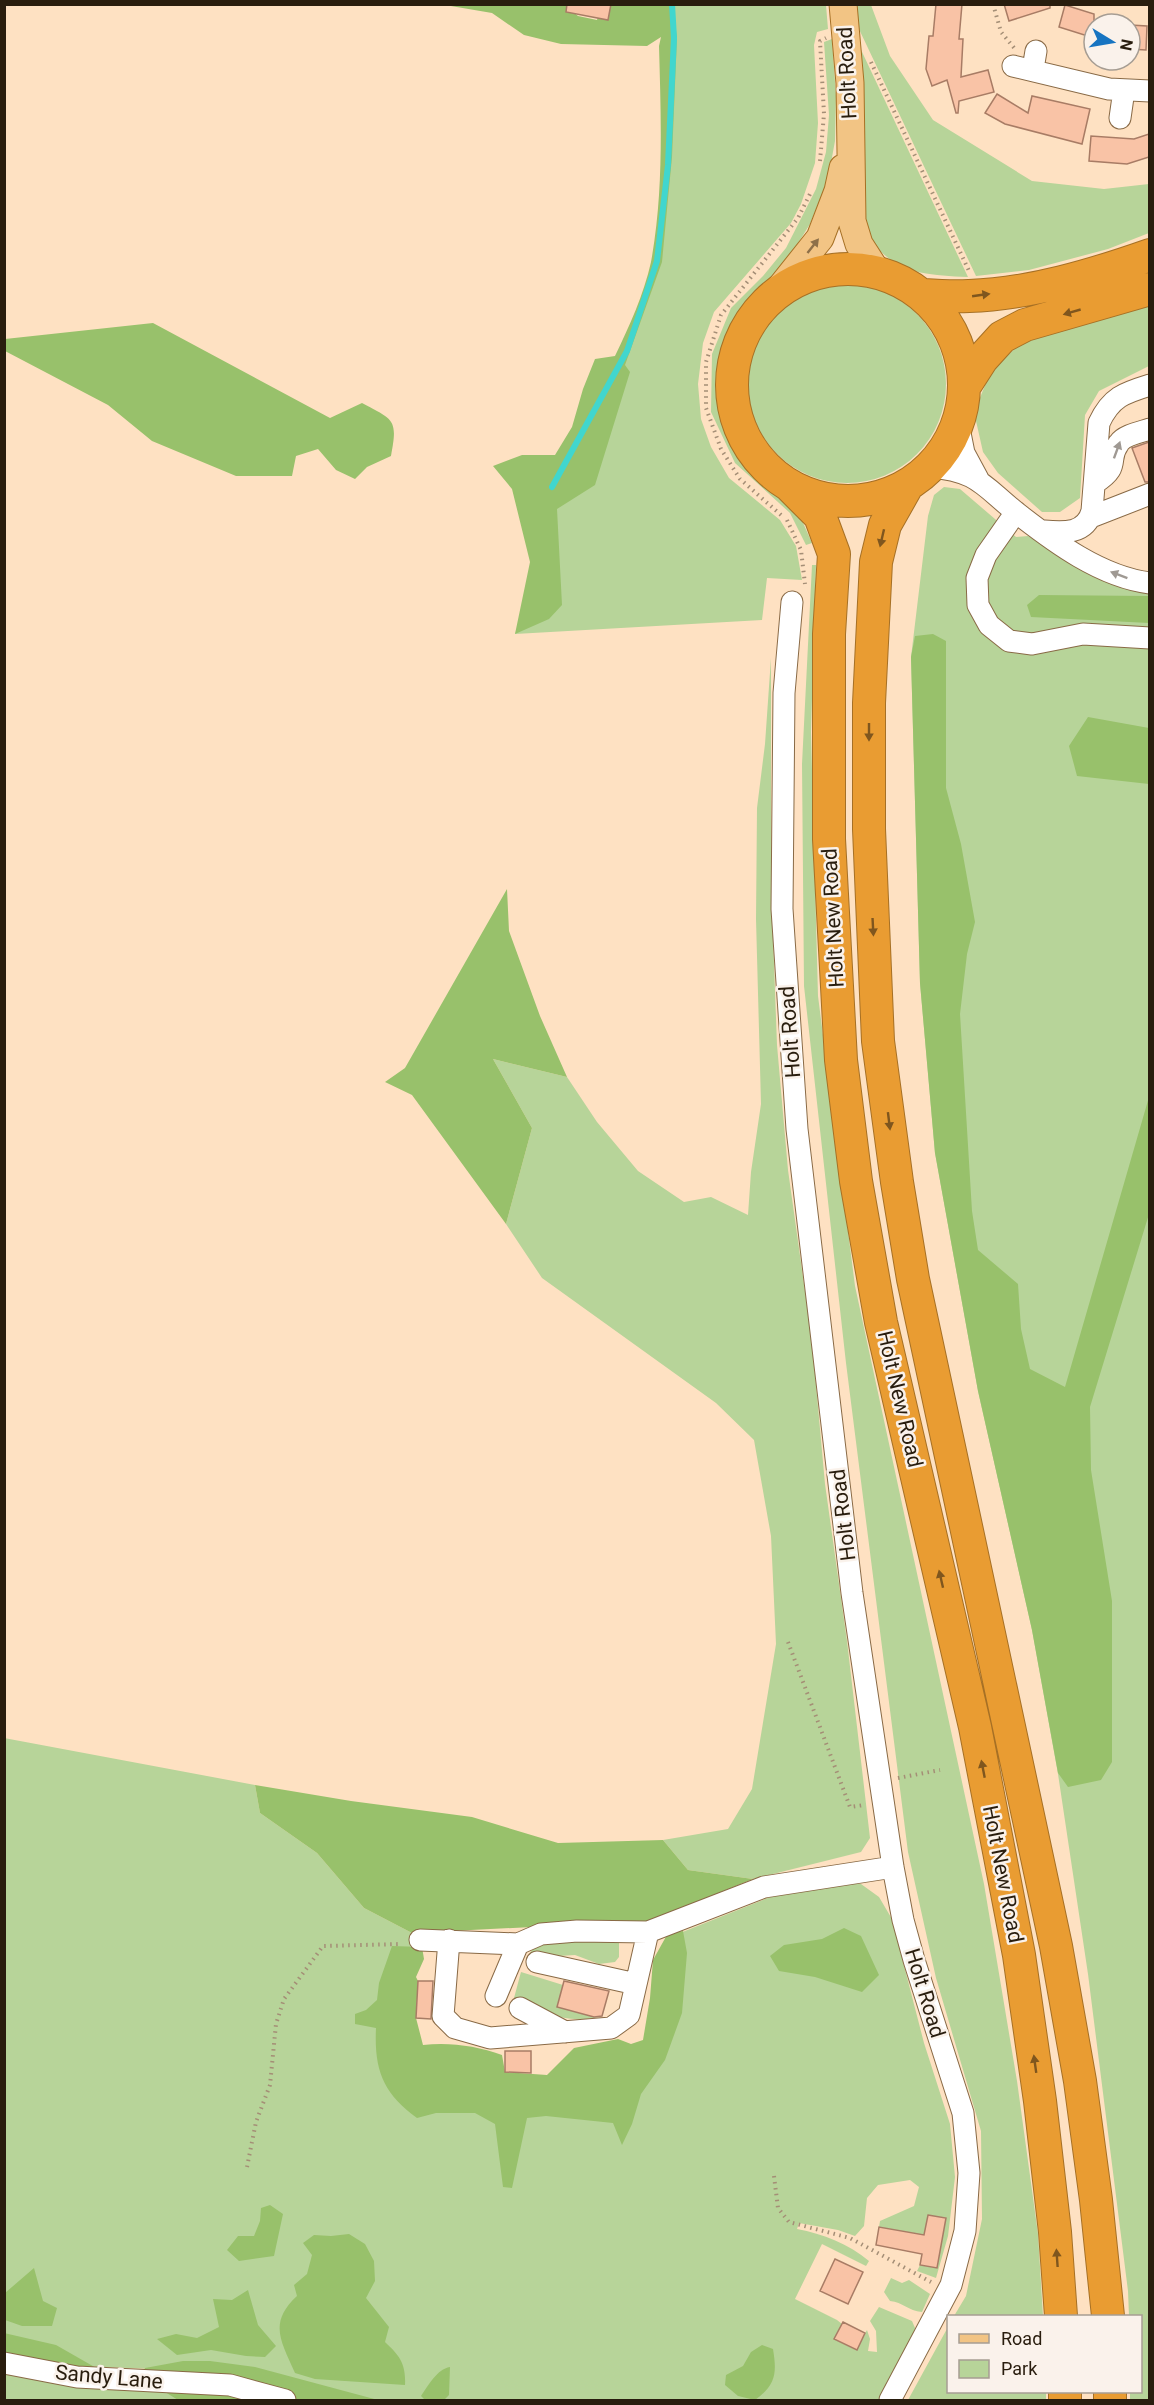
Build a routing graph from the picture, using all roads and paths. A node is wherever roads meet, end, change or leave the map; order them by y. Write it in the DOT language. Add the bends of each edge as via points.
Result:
graph roads {
  1 [pos="843,4"];
  2 [pos="993,4"];
  3 [pos="869,57"];
  4 [pos="1027,62"];
  5 [pos="1124,90"];
  6 [pos="1149,91"];
  7 [pos="1120,117"];
  8 [pos="850,141"];
  9 [pos="1149,255"];
  10 [pos="877,272"];
  11 [pos="1149,289"];
  12 [pos="777,292"];
  13 [pos="981,295"];
  14 [pos="923,296"];
  15 [pos="1149,385"];
  16 [pos="964,387"];
  17 [pos="958,423"];
  18 [pos="1149,429"];
  19 [pos="918,477"];
  20 [pos="978,479"];
  21 [pos="1095,483"];
  22 [pos="790,486"];
  23 [pos="1149,494"];
  24 [pos="1016,512"];
  25 [pos="1090,519"];
  26 [pos="1041,530"];
  27 [pos="1090,561"];
  28 [pos="1149,583"];
  29 [pos="792,602"];
  30 [pos="1149,638"];
  31 [pos="788,1642"];
  32 [pos="940,1770"];
  33 [pos="894,1773"];
  34 [pos="883,1803"];
  35 [pos="893,1867"];
  36 [pos="648,1932"];
  37 [pos="420,1940"];
  38 [pos="449,1940"];
  39 [pos="518,1944"];
  40 [pos="537,1962"];
  41 [pos="636,1984"];
  42 [pos="496,1996"];
  43 [pos="520,2008"];
  44 [pos="565,2032"];
  45 [pos="247,2167"];
  46 [pos="774,2176"];
  47 [pos="948,2290"];
  48 [pos="1061,2315"];
  49 [pos="1108,2315"];
  50 [pos="4,2363"];
  51 [pos="285,2400"];
  52 [pos="890,2400"];
  1 -- 8 [label="main road, Holt Road"];
  2 -- 4 [label="path" via="1001,32"];
  3 -- 13 [label="path"];
  4 -- 5 [label="street"];
  5 -- 6 [label="street"];
  5 -- 7 [label="street"];
  8 -- 10 [label="main road, Holt Road" via="852,221 859,244"];
  12 -- 8 [label="main road, Holt Road, one-way" via="820,238 838,191"];
  13 -- 9 [label="highway, one-way" via="1034,288"];
  10 -- 12 [label="highway" via="825,270"];
  10 -- 14 [label="highway" via="901,281"];
  11 -- 16 [label="highway, one-way" via="1025,325 1002,337"];
  12 -- 22 [label="highway" via="754,316 739,345 732,376 734,409 745,440 764,466"];
  13 -- 14 [label="highway"];
  14 -- 16 [label="highway" via="941,314 954,336 962,361"];
  15 -- 21 [label="street" via="1122,394 1104,412 1097,435"];
  16 -- 17 [label="highway, Holt New Road"];
  17 -- 19 [label="highway, Holt New Road" via="947,447"];
  17 -- 20 [label="street" via="964,453"];
  21 -- 18 [label="street, one-way" via="1107,475 1118,443"];
  19 -- 20 [label="street" via="954,470"];
  19 -- 22 [label="highway" via="878,497 849,502 818,498"];
  19 -- 49 [label="highway, Holt New Road, one-way" via="885,525 875,574 869,829 878,1041 913,1279 1054,1935 1096,2200"];
  20 -- 24 [label="street"];
  21 -- 25 [label="street"];
  48 -- 22 [label="highway, Holt New Road, one-way" via="1040,2101 1019,1955 975,1726 881,1322 856,1181 841,1060 829,839 829,634 834,554 820,516"];
  23 -- 25 [label="street"];
  24 -- 26 [label="street"];
  24 -- 30 [label="street" via="986,555 977,578 978,605 989,626 1009,641 1032,644 1083,634"];
  25 -- 26 [label="street" via="1069,532"];
  25 -- 27 [label="street"];
  26 -- 27 [label="street"];
  28 -- 27 [label="street, one-way" via="1118,575"];
  29 -- 34 [label="street, Holt Road" via="784,693 782,909 797,1130 852,1593"];
  31 -- 34 [label="path" via="850,1807"];
  32 -- 33 [label="path" via="895,1779"];
  34 -- 35 [label="street, Holt Road"];
  35 -- 36 [label="street" via="764,1887"];
  35 -- 47 [label="street, Holt Road" via="914,1960 963,2113 969,2173 965,2231"];
  36 -- 39 [label="street" via="541,1934"];
  36 -- 41 [label="street"];
  37 -- 38 [label="street"];
  37 -- 45 [label="path" via="323,1947 284,1999 276,2024 270,2085 256,2122"];
  38 -- 39 [label="street"];
  38 -- 44 [label="street" via="443,2016 455,2028 490,2038"];
  39 -- 42 [label="street"];
  40 -- 41 [label="street"];
  41 -- 44 [label="street" via="630,2015 611,2028"];
  43 -- 44 [label="street"];
  46 -- 47 [label="path" via="778,2208 789,2222 850,2238"];
  47 -- 52 [label="street, Holt Road"];
  50 -- 51 [label="street, Sandy Lane" via="77,2377 230,2385"];
}
